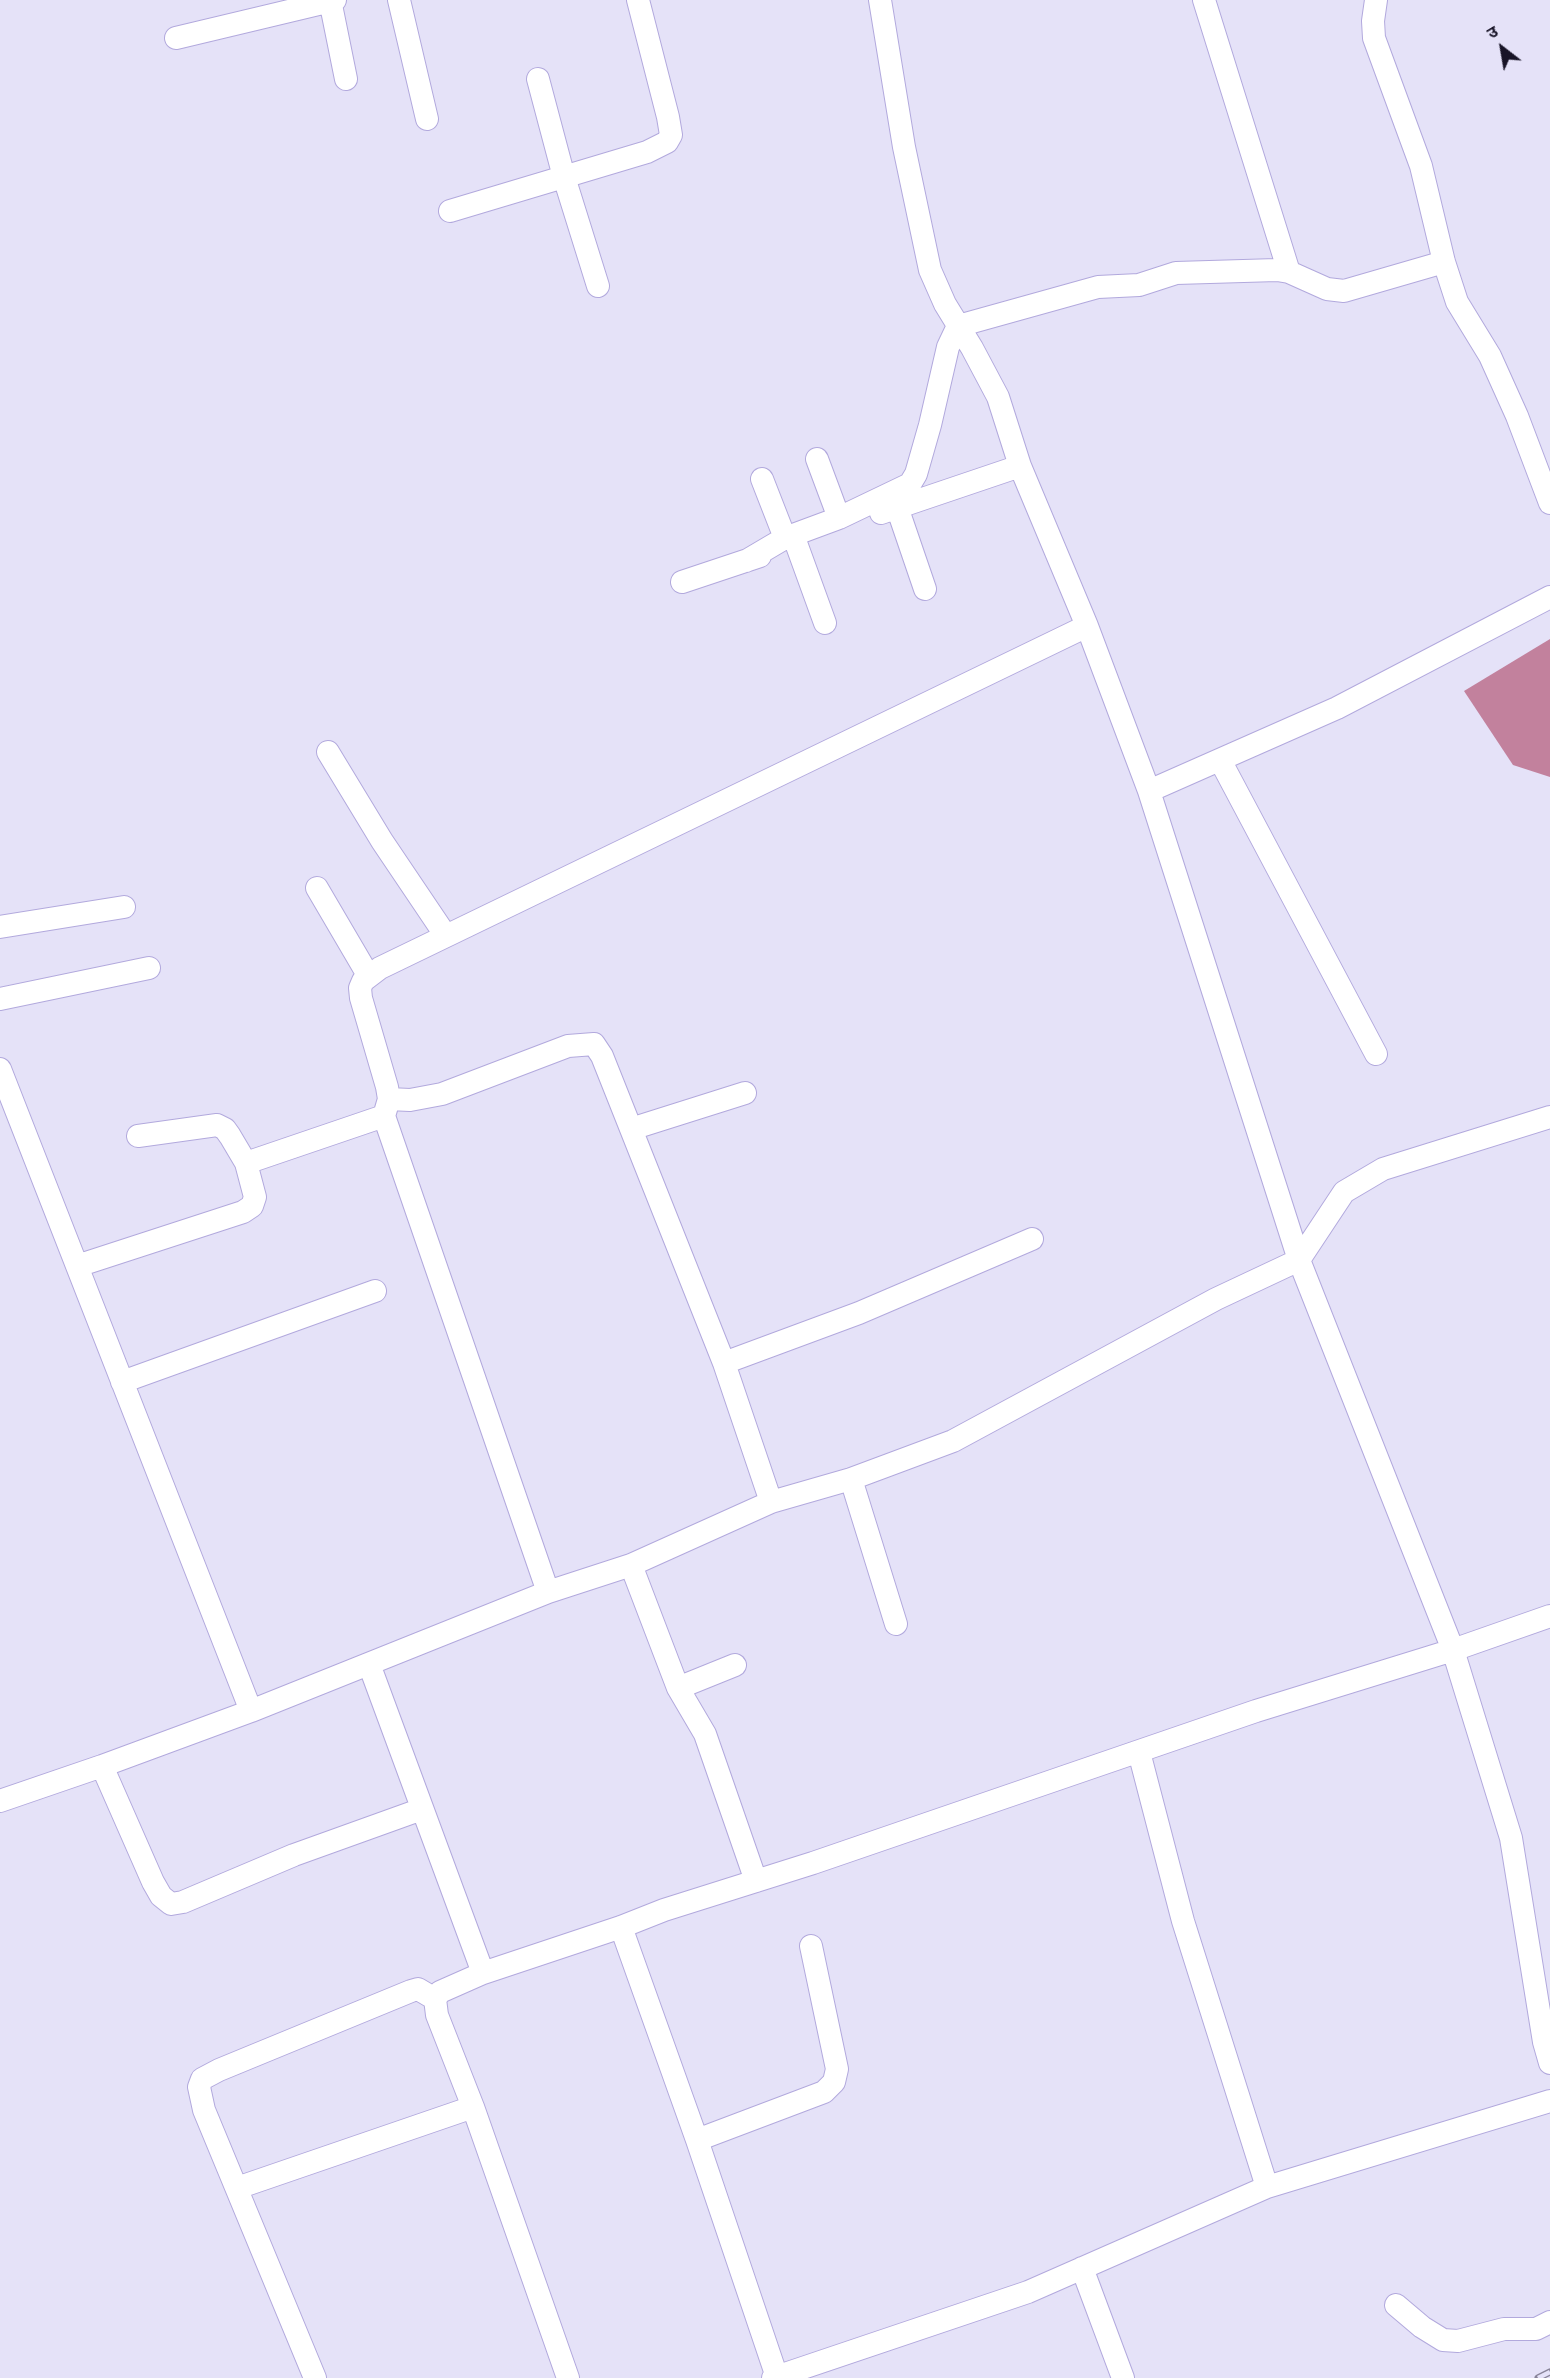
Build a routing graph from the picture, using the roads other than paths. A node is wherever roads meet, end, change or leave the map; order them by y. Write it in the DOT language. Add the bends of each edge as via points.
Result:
graph roads {
  1 [pos="399,0"];
  2 [pos="638,0"];
  3 [pos="880,0"];
  4 [pos="1204,0"];
  5 [pos="1376,0"];
  6 [pos="332,1"];
  7 [pos="176,38"];
  8 [pos="346,79"];
  9 [pos="538,79"];
  10 [pos="427,119"];
  11 [pos="564,177"];
  12 [pos="450,211"];
  13 [pos="1444,262"];
  14 [pos="1289,272"];
  15 [pos="598,286"];
  16 [pos="958,326"];
  17 [pos="816,459"];
  18 [pos="1020,466"];
  19 [pos="762,479"];
  20 [pos="1550,503"];
  21 [pos="897,507"];
  22 [pos="839,518"];
  23 [pos="790,541"];
  24 [pos="682,582"];
  25 [pos="925,589"];
  26 [pos="1550,597"];
  27 [pos="825,623"];
  28 [pos="1088,626"];
  29 [pos="328,752"];
  30 [pos="1220,760"];
  31 [pos="1149,791"];
  32 [pos="317,888"];
  33 [pos="124,907"];
  34 [pos="0,927"];
  35 [pos="446,936"];
  36 [pos="149,968"];
  37 [pos="368,975"];
  38 [pos="0,999"];
  39 [pos="1376,1054"];
  40 [pos="0,1069"];
  41 [pos="745,1093"];
  42 [pos="6,1101"];
  43 [pos="386,1108"];
  44 [pos="1550,1117"];
  45 [pos="631,1129"];
  46 [pos="138,1136"];
  47 [pos="246,1163"];
  48 [pos="1032,1239"];
  49 [pos="1299,1260"];
  50 [pos="77,1266"];
  51 [pos="375,1291"];
  52 [pos="724,1363"];
  53 [pos="122,1382"];
  54 [pos="851,1479"];
  55 [pos="771,1502"];
  56 [pos="631,1565"];
  57 [pos="548,1592"];
  58 [pos="1550,1617"];
  59 [pos="896,1624"];
  60 [pos="1453,1650"];
  61 [pos="369,1664"];
  62 [pos="735,1665"];
  63 [pos="678,1688"];
  64 [pos="251,1711"];
  65 [pos="1139,1752"];
  66 [pos="102,1766"];
  67 [pos="0,1801"];
  68 [pos="422,1809"];
  69 [pos="756,1881"];
  70 [pos="621,1927"];
  71 [pos="811,1946"];
  72 [pos="483,1973"];
  73 [pos="435,1999"];
  74 [pos="1550,2063"];
  75 [pos="1550,2101"];
  76 [pos="473,2107"];
  77 [pos="697,2140"];
  78 [pos="1267,2187"];
  79 [pos="237,2188"];
  80 [pos="1082,2268"];
  81 [pos="1396,2305"];
  82 [pos="1550,2322"];
  83 [pos="775,2377"];
  84 [pos="315,2378"];
  85 [pos="568,2378"];
  86 [pos="1123,2378"];
  1 -- 10 [label="street"];
  2 -- 11 [label="street" via="671,135 658,148"];
  3 -- 16 [label="street" via="904,147 930,270"];
  4 -- 14 [label="street"];
  5 -- 13 [label="street" via="1374,38 1421,166"];
  6 -- 7 [label="street"];
  6 -- 8 [label="street"];
  9 -- 11 [label="street"];
  11 -- 12 [label="street"];
  11 -- 15 [label="street"];
  13 -- 14 [label="street" via="1344,291 1327,289"];
  13 -- 20 [label="street" via="1457,302 1490,356 1518,416"];
  14 -- 16 [label="street" via="1176,273 1139,285 1098,287"];
  16 -- 18 [label="street" via="998,397"];
  16 -- 22 [label="street" via="948,347 930,425 910,484"];
  17 -- 22 [label="street"];
  18 -- 21 [label="street"];
  18 -- 28 [label="street"];
  19 -- 23 [label="street"];
  21 -- 23 [label="street"];
  21 -- 25 [label="street"];
  22 -- 23 [label="street"];
  23 -- 24 [label="street" via="746,561"];
  23 -- 27 [label="street"];
  26 -- 30 [label="street" via="1337,708"];
  28 -- 31 [label="street"];
  28 -- 35 [label="street"];
  29 -- 35 [label="street"];
  30 -- 31 [label="street"];
  30 -- 39 [label="street"];
  31 -- 49 [label="street"];
  32 -- 37 [label="street"];
  33 -- 34 [label="street"];
  35 -- 37 [label="street"];
  36 -- 38 [label="street"];
  37 -- 43 [label="street" via="360,988 361,998"];
  40 -- 42 [label="street"];
  41 -- 45 [label="street"];
  42 -- 50 [label="street"];
  43 -- 45 [label="street" via="442,1094 568,1046 594,1044"];
  43 -- 47 [label="street"];
  43 -- 57 [label="street"];
  44 -- 49 [label="street" via="1410,1160 1354,1186 1344,1192"];
  45 -- 52 [label="street"];
  46 -- 47 [label="street" via="217,1125 225,1129"];
  47 -- 50 [label="street" via="255,1197 252,1206 243,1212"];
  48 -- 52 [label="street" via="859,1313"];
  49 -- 54 [label="street" via="1216,1299 954,1441"];
  49 -- 60 [label="street"];
  50 -- 53 [label="street"];
  51 -- 53 [label="street"];
  52 -- 55 [label="street"];
  53 -- 64 [label="street"];
  54 -- 55 [label="street"];
  54 -- 59 [label="street"];
  55 -- 56 [label="street"];
  56 -- 57 [label="street"];
  56 -- 63 [label="street"];
  57 -- 61 [label="street"];
  58 -- 60 [label="street"];
  60 -- 65 [label="street"];
  60 -- 74 [label="street" via="1511,1838"];
  61 -- 64 [label="street"];
  61 -- 68 [label="street"];
  62 -- 63 [label="street"];
  63 -- 69 [label="street" via="705,1734"];
  64 -- 66 [label="street"];
  65 -- 69 [label="street"];
  65 -- 78 [label="street" via="1183,1921"];
  66 -- 67 [label="street"];
  66 -- 68 [label="street" via="153,1882 171,1904"];
  68 -- 72 [label="street"];
  69 -- 70 [label="street"];
  70 -- 72 [label="street"];
  70 -- 77 [label="street"];
  71 -- 77 [label="street" via="837,2068 834,2082 824,2092"];
  72 -- 73 [label="street" via="440,1992"];
  73 -- 76 [label="street" via="437,2015"];
  73 -- 79 [label="street" via="418,1989 411,1991 202,2079 200,2097"];
  75 -- 78 [label="street"];
  76 -- 79 [label="street"];
  76 -- 85 [label="street"];
  77 -- 83 [label="street"];
  78 -- 80 [label="street"];
  79 -- 84 [label="street"];
  80 -- 83 [label="street" via="1028,2292"];
  80 -- 86 [label="street"];
  81 -- 82 [label="street" via="1443,2340 1458,2341 1504,2329 1536,2329"];
}
